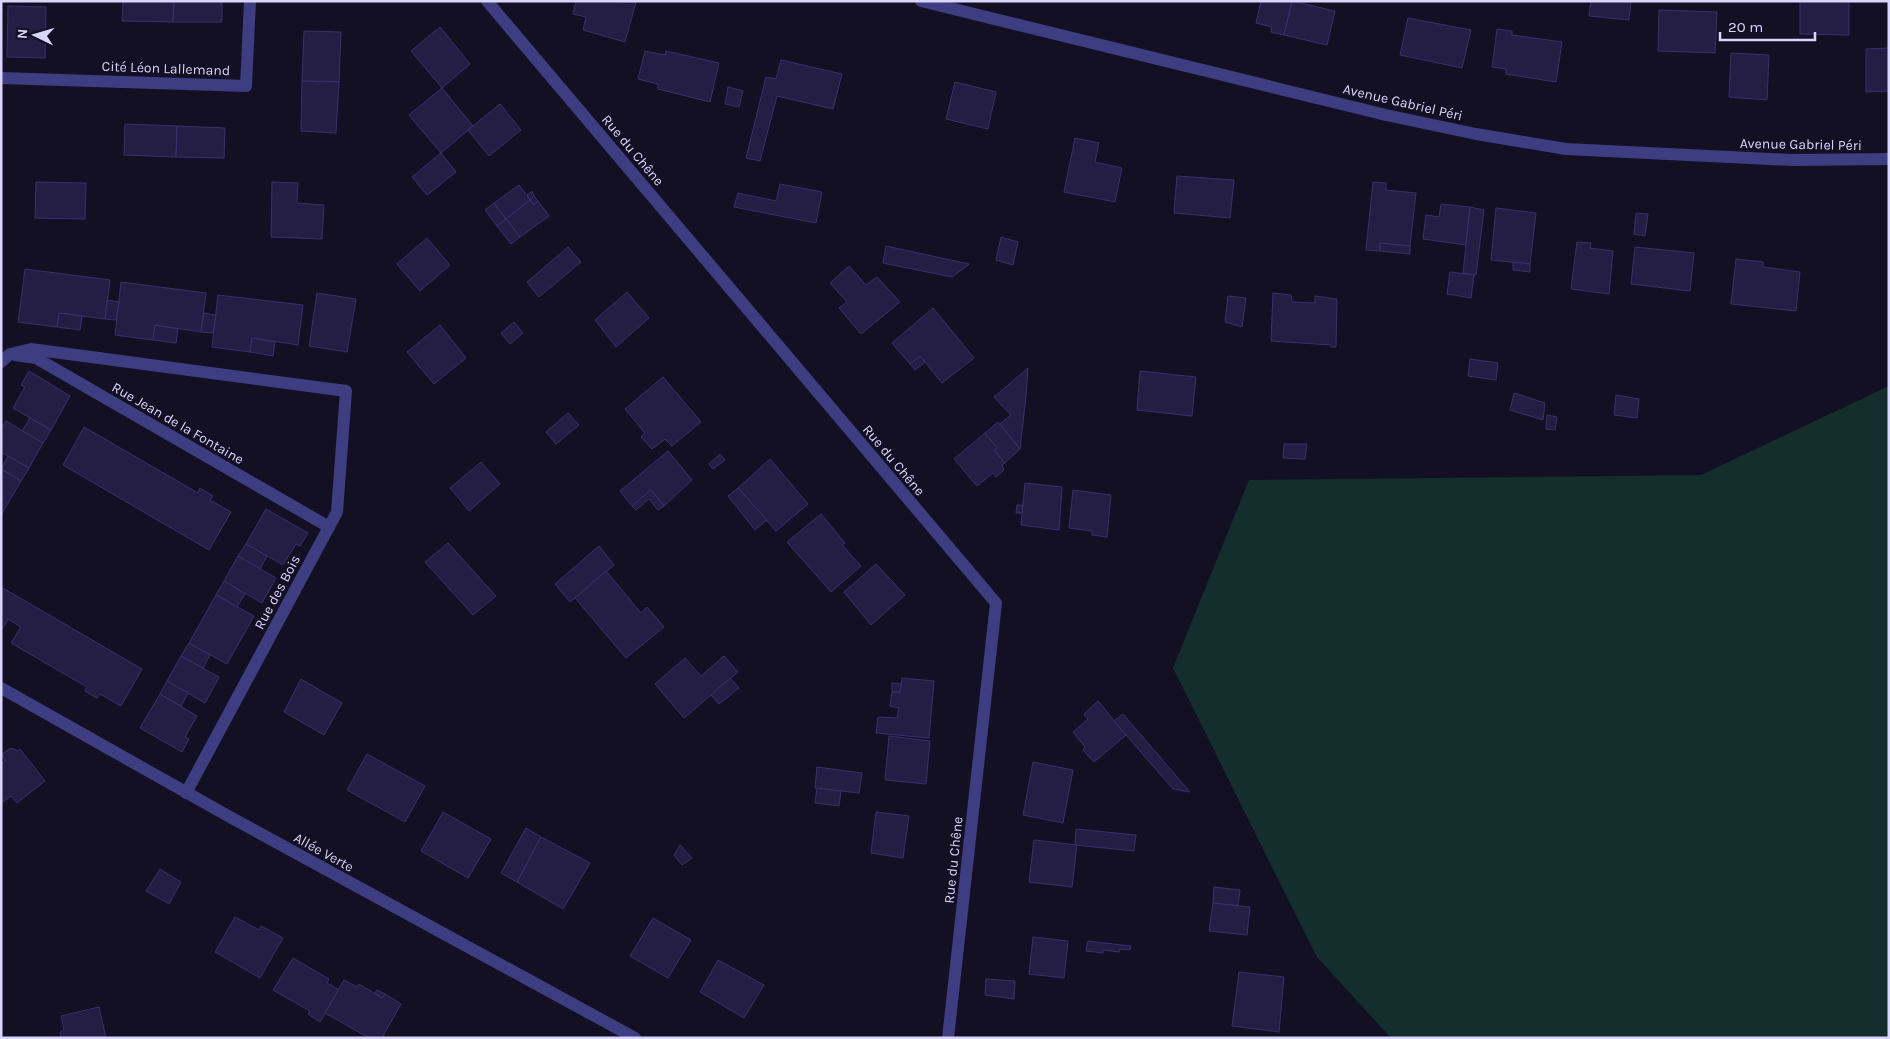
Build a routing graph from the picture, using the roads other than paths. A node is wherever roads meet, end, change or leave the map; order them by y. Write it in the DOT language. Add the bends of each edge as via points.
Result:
graph roads {
  1 [pos="250,1"];
  2 [pos="487,1"];
  3 [pos="921,1"];
  4 [pos="1,78"];
  5 [pos="1889,159"];
  6 [pos="5,358"];
  7 [pos="346,391"];
  8 [pos="329,527"];
  9 [pos="1,688"];
  10 [pos="186,793"];
  11 [pos="635,1038"];
  12 [pos="948,1038"];
  1 -- 4 [label="street, Cité Léon Lallemand" via="246,86"];
  2 -- 12 [label="street, Rue du Chêne" via="996,603"];
  3 -- 5 [label="street, Avenue Gabriel Péri" via="1386,115 1566,149 1792,160"];
  6 -- 7 [label="street, Rue Jean de la Fontaine" via="31,348"];
  6 -- 8 [label="street, Rue Jean de la Fontaine" via="36,358"];
  7 -- 8 [label="street, Rue des Bois" via="337,512"];
  8 -- 10 [label="street, Rue des Bois"];
  9 -- 10 [label="street, Allée Verte"];
  10 -- 11 [label="street, Allée Verte"];
}
